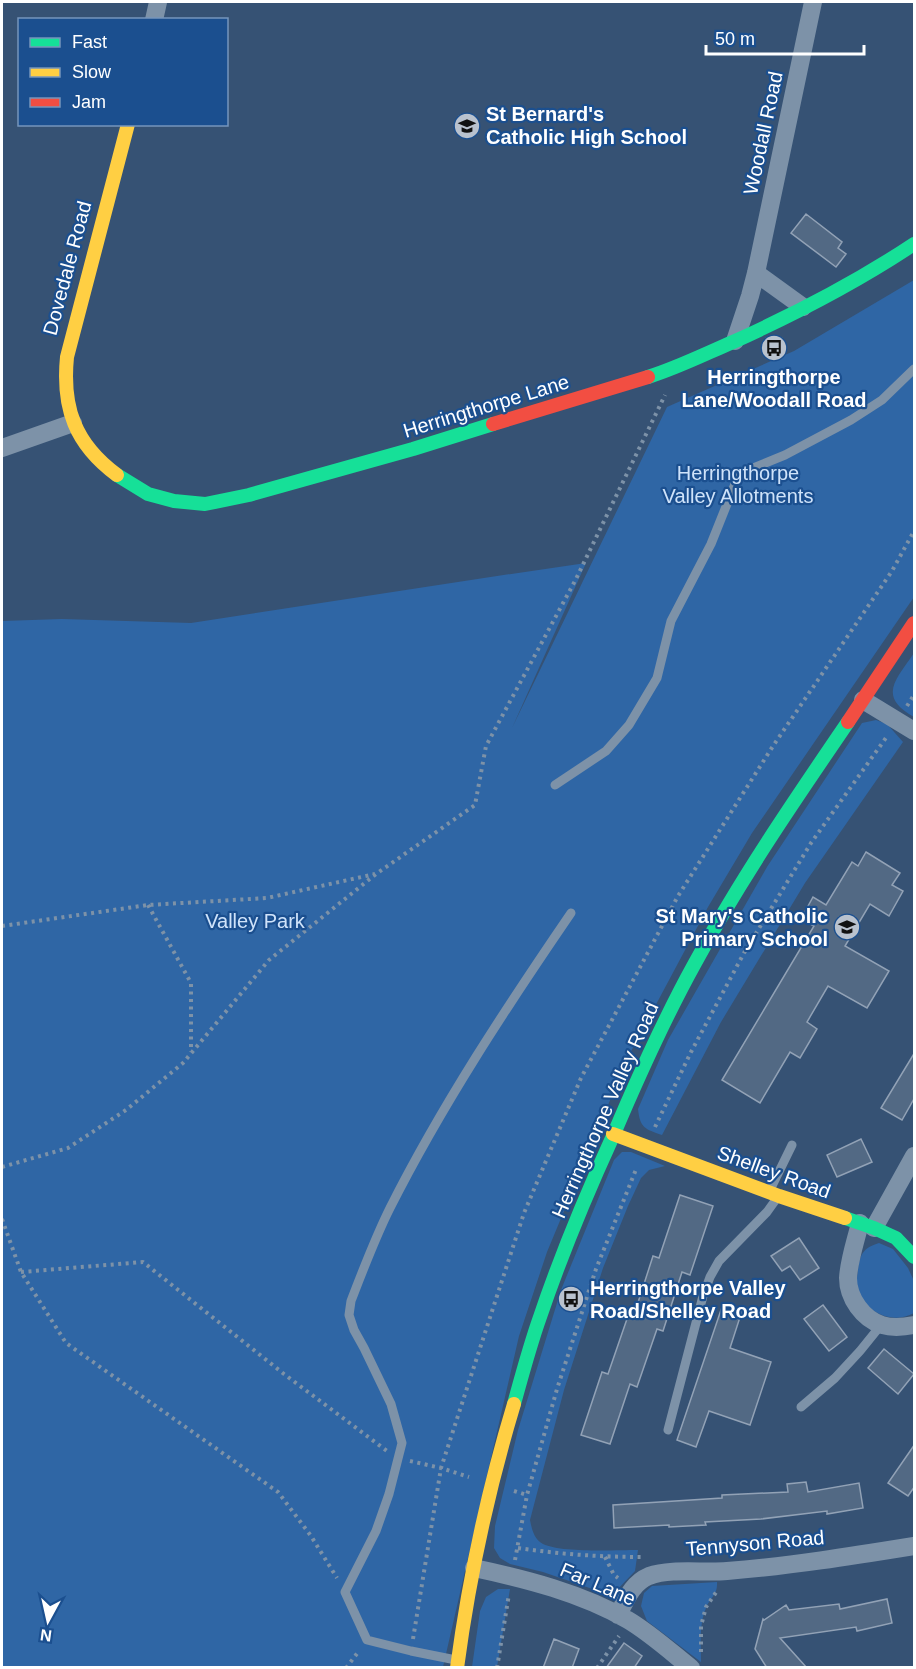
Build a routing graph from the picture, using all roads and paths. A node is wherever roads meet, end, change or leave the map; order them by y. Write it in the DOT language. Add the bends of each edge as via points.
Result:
graph roads {
  1 [pos="158,2"];
  2 [pos="813,2"];
  3 [pos="154,18"];
  4 [pos="127,126"];
  5 [pos="915,244"];
  6 [pos="756,273"];
  7 [pos="803,307"];
  8 [pos="735,341"];
  9 [pos="915,369"];
  10 [pos="670,370"];
  11 [pos="73,423"];
  12 [pos="2,448"];
  13 [pos="915,623"];
  14 [pos="863,700"];
  15 [pos="915,731"];
  16 [pos="555,785"];
  17 [pos="376,874"];
  18 [pos="148,905"];
  19 [pos="571,913"];
  20 [pos="2,926"];
  21 [pos="191,1053"];
  22 [pos="613,1134"];
  23 [pos="792,1145"];
  24 [pos="915,1156"];
  25 [pos="2,1167"];
  26 [pos="774,1194"];
  27 [pos="2,1219"];
  28 [pos="867,1225"];
  29 [pos="915,1257"];
  30 [pos="21,1272"];
  31 [pos="881,1325"];
  32 [pos="915,1325"];
  33 [pos="801,1407"];
  34 [pos="668,1430"];
  35 [pos="398,1458"];
  36 [pos="492,1484"];
  37 [pos="528,1495"];
  38 [pos="915,1546"];
  39 [pos="518,1548"];
  40 [pos="641,1557"];
  41 [pos="474,1568"];
  42 [pos="717,1571"];
  43 [pos="345,1592"];
  44 [pos="624,1618"];
  45 [pos="367,1641"];
  46 [pos="458,1664"];
  47 [pos="696,1665"];
  48 [pos="346,1668"];
  49 [pos="597,1668"];
  1 -- 3 [label="street"];
  2 -- 6 [label="street, Woodall Road"];
  4 -- 11 [label="street, Dovedale Road" via="67,357 65,380"];
  5 -- 7 [label="street, Herringthorpe Lane"];
  6 -- 7 [label="street"];
  6 -- 8 [label="street, Woodall Road"];
  7 -- 8 [label="street, Herringthorpe Lane"];
  8 -- 10 [label="street, Herringthorpe Lane"];
  9 -- 16 [label="lane" via="882,400 851,420 737,478 711,544 671,621 657,678 629,726 606,751"];
  10 -- 11 [label="street, Herringthorpe Lane" via="413,449 205,504 148,495 123,480 88,449"];
  10 -- 17 [label="path" via="664,397 581,568 486,747 475,805"];
  11 -- 12 [label="street"];
  13 -- 14 [label="street, Herringthorpe Valley Road"];
  14 -- 15 [label="street"];
  14 -- 22 [label="street, Herringthorpe Valley Road" via="791,805 709,938 644,1063"];
  17 -- 18 [label="path" via="267,898"];
  17 -- 21 [label="path" via="269,960"];
  18 -- 20 [label="path"];
  18 -- 21 [label="path" via="191,983"];
  19 -- 35 [label="lane" via="462,1078 388,1211 351,1300 349,1315 354,1330 391,1404 402,1443"];
  21 -- 25 [label="path" via="126,1110 68,1148"];
  22 -- 26 [label="street, Shelley Road"];
  22 -- 36 [label="street, Herringthorpe Valley Road" via="542,1310"];
  23 -- 26 [label="lane"];
  24 -- 28 [label="street"];
  26 -- 28 [label="street, Shelley Road"];
  26 -- 34 [label="lane" via="767,1212 718,1261 710,1276"];
  27 -- 30 [label="path"];
  28 -- 29 [label="street, Shelley Road" via="896,1238"];
  28 -- 31 [label="street" via="850,1265 849,1290 860,1310"];
  30 -- 35 [label="path" via="143,1262"];
  30 -- 43 [label="path" via="66,1343 278,1492"];
  31 -- 32 [label="street"];
  31 -- 33 [label="lane" via="842,1371"];
  35 -- 36 [label="path"];
  35 -- 43 [label="lane" via="376,1531"];
  36 -- 37 [label="path"];
  36 -- 41 [label="street, Herringthorpe Valley Road"];
  38 -- 42 [label="street, Tennyson Road"];
  39 -- 40 [label="path"];
  41 -- 44 [label="street, Far Lane" via="559,1590"];
  41 -- 46 [label="street, Herringthorpe Valley Road"];
  42 -- 44 [label="street, Tennyson Road" via="649,1576 637,1583"];
  42 -- 47 [label="path" via="718,1590 706,1607"];
  43 -- 45 [label="lane"];
  44 -- 47 [label="street, Far Lane"];
  44 -- 49 [label="path"];
  45 -- 46 [label="lane"];
  45 -- 48 [label="path"];
}
